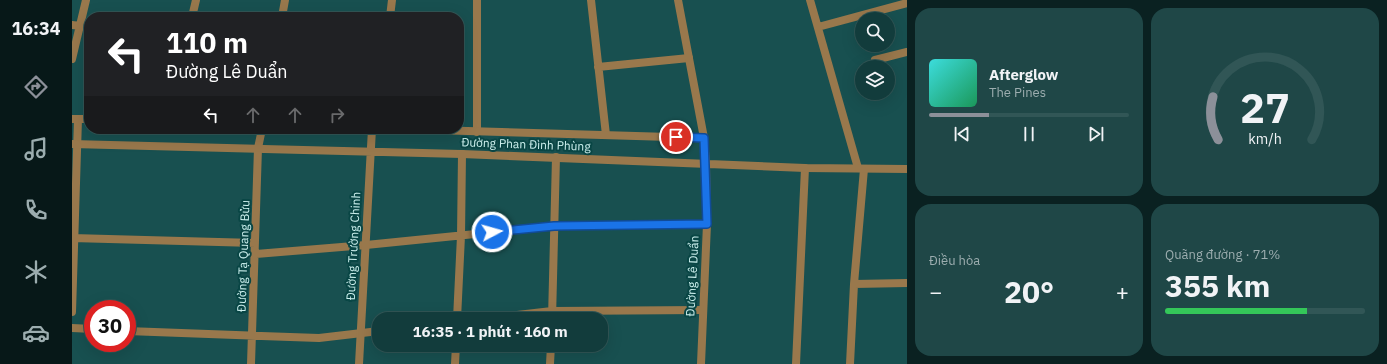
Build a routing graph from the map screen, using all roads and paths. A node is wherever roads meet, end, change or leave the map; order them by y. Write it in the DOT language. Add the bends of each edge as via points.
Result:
graph roads {
  1 [pos="86,0"];
  2 [pos="196,0"];
  3 [pos="285,0"];
  4 [pos="392,0"];
  5 [pos="477,0"];
  6 [pos="591,0"];
  7 [pos="678,0"];
  8 [pos="810,0"];
  9 [pos="907,3"];
  10 [pos="193,12"];
  11 [pos="283,12"];
  12 [pos="391,12"];
  13 [pos="76,25"];
  14 [pos="818,27"];
  15 [pos="907,52"];
  16 [pos="688,58"];
  17 [pos="72,59"];
  18 [pos="875,60"];
  19 [pos="598,67"];
  20 [pos="75,119"];
  21 [pos="464,132"];
  22 [pos="477,132"];
  23 [pos="261,134"];
  24 [pos="372,134"];
  25 [pos="606,135"];
  26 [pos="704,138"];
  27 [pos="75,144"];
  28 [pos="258,148"];
  29 [pos="370,152"];
  30 [pos="462,154"];
  31 [pos="556,158"];
  32 [pos="706,164"];
  33 [pos="805,168"];
  34 [pos="861,168"];
  35 [pos="907,169"];
  36 [pos="707,224"];
  37 [pos="554,226"];
  38 [pos="461,236"];
  39 [pos="73,238"];
  40 [pos="255,243"];
  41 [pos="366,245"];
  42 [pos="256,254"];
  43 [pos="907,283"];
  44 [pos="854,284"];
  45 [pos="703,310"];
  46 [pos="72,312"];
  47 [pos="457,312"];
  48 [pos="552,312"];
  49 [pos="608,313"];
  50 [pos="72,328"];
  51 [pos="84,329"];
  52 [pos="136,331"];
  53 [pos="372,332"];
  54 [pos="361,333"];
  55 [pos="253,336"];
  56 [pos="456,352"];
  57 [pos="551,352"];
  58 [pos="251,364"];
  59 [pos="359,364"];
  60 [pos="455,364"];
  61 [pos="550,364"];
  62 [pos="700,364"];
  63 [pos="796,364"];
  64 [pos="850,364"];
  1 -- 13 [label="street"];
  2 -- 10 [label="street"];
  3 -- 11 [label="street"];
  4 -- 12 [label="street"];
  5 -- 22 [label="street"];
  6 -- 19 [label="street"];
  7 -- 16 [label="street, Đường Lê Duẩn"];
  8 -- 14 [label="street"];
  9 -- 14 [label="street"];
  13 -- 17 [label="street"];
  14 -- 34 [label="street"];
  15 -- 18 [label="street"];
  16 -- 19 [label="street"];
  16 -- 26 [label="street, Đường Lê Duẩn"];
  19 -- 25 [label="street"];
  20 -- 27 [label="street"];
  21 -- 22 [label="street, Đường Phan Đình Phùng"];
  22 -- 25 [label="street, Đường Phan Đình Phùng"];
  23 -- 28 [label="street, Đường Tạ Quang Bửu"];
  24 -- 29 [label="street, Đường Trường Chinh"];
  25 -- 26 [label="street, Đường Phan Đình Phùng"];
  26 -- 32 [label="street, Đường Lê Duẩn"];
  27 -- 28 [label="street, Đường Phan Đình Phùng"];
  27 -- 39 [label="street"];
  28 -- 29 [label="street, Đường Phan Đình Phùng"];
  28 -- 40 [label="street, Đường Tạ Quang Bửu"];
  29 -- 30 [label="street, Đường Phan Đình Phùng"];
  29 -- 41 [label="street, Đường Trường Chinh"];
  30 -- 31 [label="street, Đường Phan Đình Phùng"];
  30 -- 38 [label="street"];
  31 -- 32 [label="street, Đường Phan Đình Phùng"];
  31 -- 37 [label="street"];
  32 -- 33 [label="street, Đường Phan Đình Phùng"];
  32 -- 36 [label="street, Đường Lê Duẩn"];
  33 -- 34 [label="street, Đường Phan Đình Phùng"];
  33 -- 63 [label="street"];
  34 -- 35 [label="street, Đường Phan Đình Phùng"];
  34 -- 44 [label="street"];
  36 -- 37 [label="street"];
  36 -- 45 [label="street, Đường Lê Duẩn"];
  37 -- 38 [label="street"];
  37 -- 48 [label="street"];
  38 -- 41 [label="street"];
  38 -- 47 [label="street"];
  39 -- 40 [label="street"];
  39 -- 46 [label="street"];
  40 -- 42 [label="street, Đường Tạ Quang Bửu"];
  41 -- 42 [label="street"];
  41 -- 54 [label="street, Đường Trường Chinh"];
  42 -- 55 [label="street, Đường Tạ Quang Bửu"];
  43 -- 44 [label="street"];
  44 -- 64 [label="street"];
  45 -- 49 [label="street"];
  45 -- 62 [label="street, Đường Lê Duẩn"];
  50 -- 51 [label="street"];
  52 -- 55 [label="street"];
  53 -- 54 [label="street"];
  54 -- 55 [label="street" via="319,338"];
  54 -- 59 [label="street, Đường Trường Chinh"];
  55 -- 58 [label="street, Đường Tạ Quang Bửu"];
  56 -- 60 [label="street"];
  57 -- 61 [label="street"];
}
